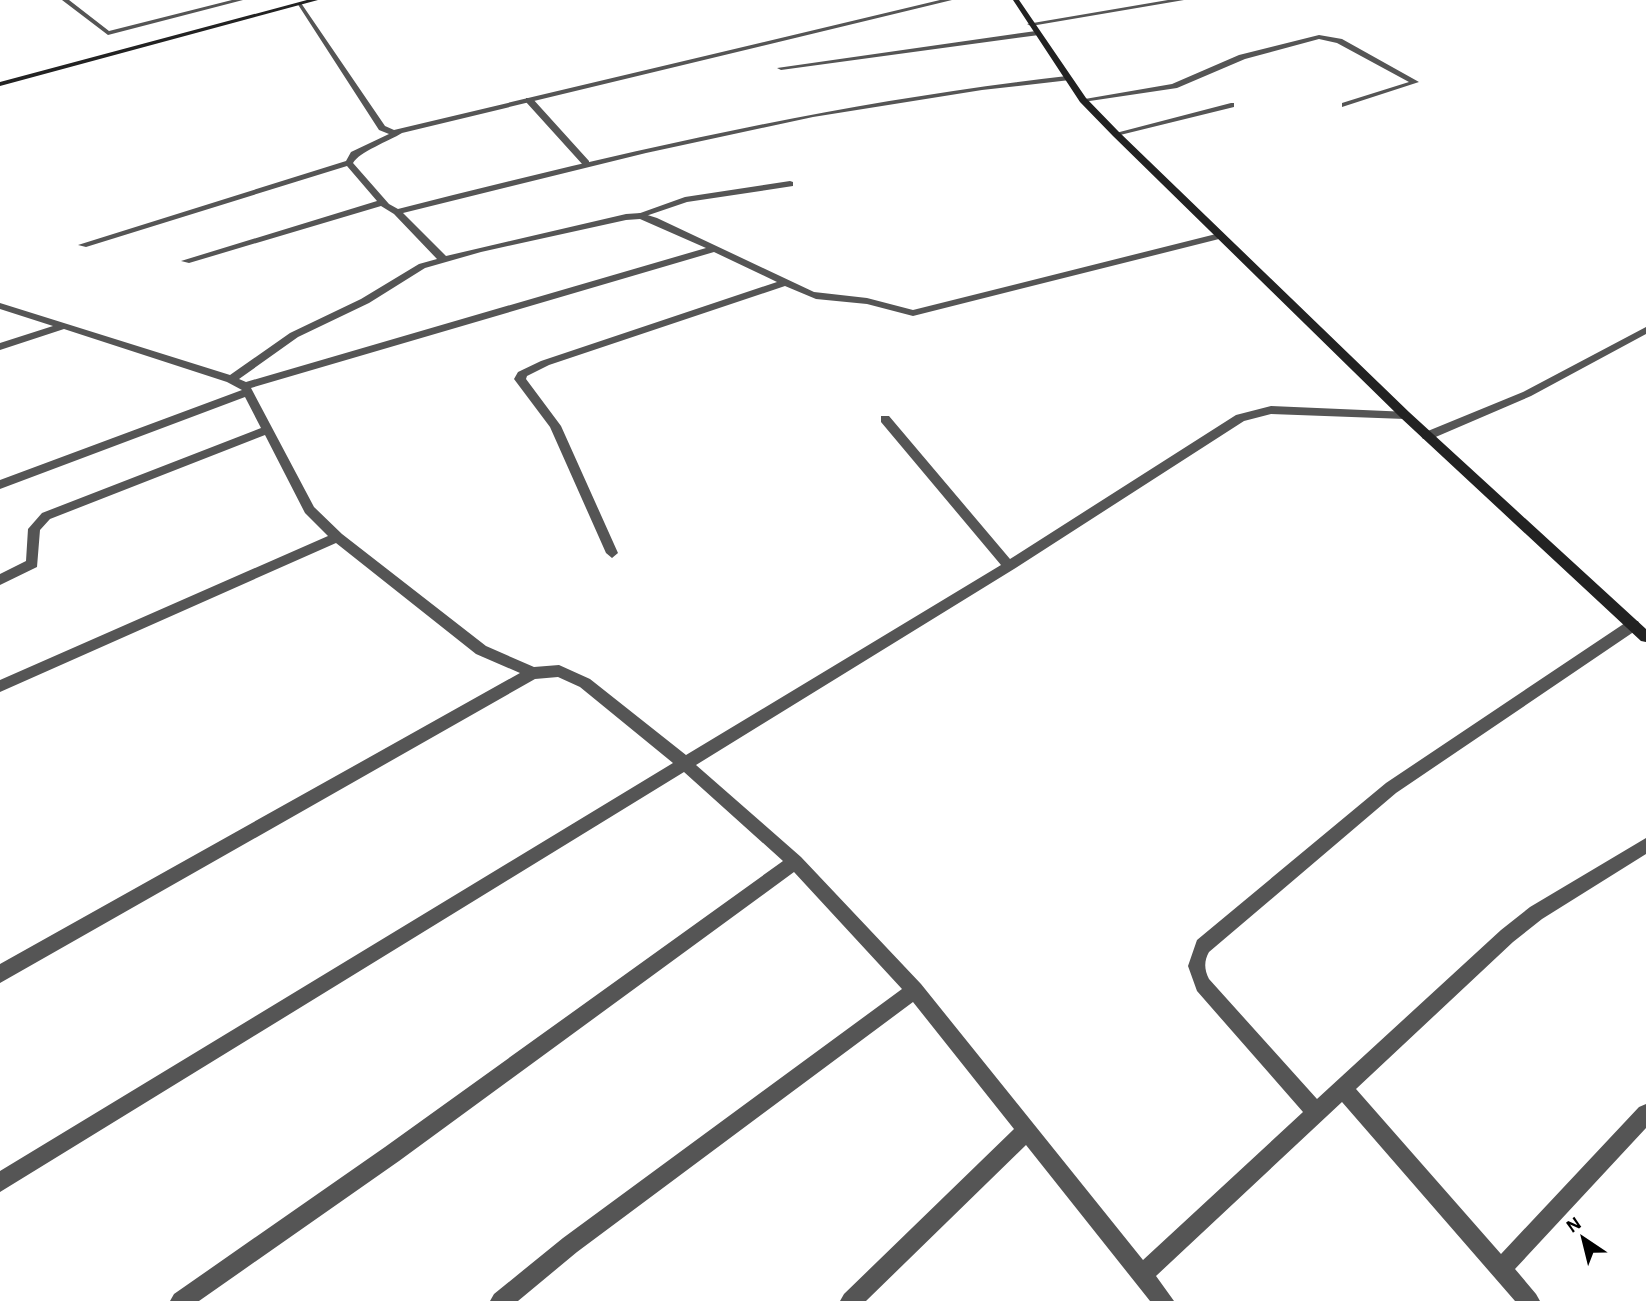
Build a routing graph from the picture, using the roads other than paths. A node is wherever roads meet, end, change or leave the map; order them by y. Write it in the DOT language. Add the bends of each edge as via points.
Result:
graph roads {
  1 [pos="65,0"];
  2 [pos="240,0"];
  3 [pos="315,0"];
  4 [pos="949,0"];
  5 [pos="1016,0"];
  6 [pos="1181,0"];
  7 [pos="299,4"];
  8 [pos="1033,28"];
  9 [pos="780,68"];
  10 [pos="1067,78"];
  11 [pos="0,84"];
  12 [pos="529,100"];
  13 [pos="1083,100"];
  14 [pos="1231,105"];
  15 [pos="1345,105"];
  16 [pos="393,133"];
  17 [pos="1116,134"];
  18 [pos="349,163"];
  19 [pos="586,163"];
  20 [pos="789,184"];
  21 [pos="383,202"];
  22 [pos="397,212"];
  23 [pos="637,216"];
  24 [pos="1220,236"];
  25 [pos="83,245"];
  26 [pos="715,249"];
  27 [pos="443,259"];
  28 [pos="186,261"];
  29 [pos="788,282"];
  30 [pos="0,306"];
  31 [pos="63,326"];
  32 [pos="1646,330"];
  33 [pos="0,347"];
  34 [pos="242,385"];
  35 [pos="1405,415"];
  36 [pos="885,419"];
  37 [pos="267,430"];
  38 [pos="1427,436"];
  39 [pos="0,485"];
  40 [pos="337,537"];
  41 [pos="612,553"];
  42 [pos="1009,566"];
  43 [pos="0,580"];
  44 [pos="1633,625"];
  45 [pos="1646,637"];
  46 [pos="533,673"];
  47 [pos="0,686"];
  48 [pos="684,763"];
  49 [pos="1646,845"];
  50 [pos="796,862"];
  51 [pos="0,974"];
  52 [pos="915,990"];
  53 [pos="1343,1089"];
  54 [pos="1317,1113"];
  55 [pos="1646,1114"];
  56 [pos="1027,1130"];
  57 [pos="0,1182"];
  58 [pos="1501,1269"];
  59 [pos="1143,1274"];
  60 [pos="181,1301"];
  61 [pos="501,1301"];
  62 [pos="851,1301"];
  63 [pos="1163,1301"];
  64 [pos="1530,1301"];
  1 -- 2 [label="street" via="108,33"];
  3 -- 7 [label="street"];
  4 -- 12 [label="street"];
  5 -- 8 [label="street"];
  6 -- 8 [label="street"];
  7 -- 11 [label="street"];
  7 -- 16 [label="street" via="382,128"];
  8 -- 9 [label="street"];
  8 -- 10 [label="street"];
  10 -- 13 [label="street"];
  10 -- 19 [label="street" via="892,101"];
  12 -- 16 [label="street"];
  12 -- 19 [label="street"];
  13 -- 15 [label="street" via="1174,86 1242,57 1319,37 1339,41 1415,82"];
  13 -- 17 [label="street"];
  14 -- 17 [label="street"];
  16 -- 18 [label="street" via="354,154"];
  17 -- 24 [label="street"];
  18 -- 21 [label="street"];
  18 -- 25 [label="street"];
  19 -- 22 [label="street"];
  20 -- 23 [label="street" via="685,200"];
  21 -- 22 [label="street"];
  21 -- 28 [label="street"];
  22 -- 27 [label="street"];
  23 -- 26 [label="street"];
  23 -- 27 [label="street"];
  24 -- 29 [label="street" via="913,313 862,300 821,298"];
  24 -- 35 [label="street"];
  26 -- 29 [label="street"];
  26 -- 34 [label="street"];
  27 -- 34 [label="street" via="294,335"];
  29 -- 41 [label="street" via="522,374 520,379 555,426"];
  30 -- 31 [label="street"];
  31 -- 33 [label="street"];
  31 -- 34 [label="street"];
  32 -- 38 [label="street" via="1527,394"];
  34 -- 37 [label="street"];
  34 -- 39 [label="street"];
  35 -- 38 [label="street"];
  35 -- 42 [label="street" via="1271,410 1240,418"];
  36 -- 42 [label="street"];
  37 -- 40 [label="street" via="309,510"];
  37 -- 43 [label="street" via="46,516 34,529 32,564"];
  38 -- 44 [label="street"];
  40 -- 46 [label="street" via="481,650"];
  40 -- 47 [label="street"];
  42 -- 48 [label="street"];
  44 -- 45 [label="street"];
  44 -- 54 [label="street" via="1391,788 1203,946 1195,972 1203,985"];
  46 -- 48 [label="street" via="570,674"];
  46 -- 51 [label="street"];
  48 -- 50 [label="street"];
  48 -- 57 [label="street"];
  49 -- 53 [label="street" via="1526,920"];
  50 -- 52 [label="street"];
  50 -- 60 [label="street"];
  52 -- 56 [label="street"];
  52 -- 61 [label="street"];
  53 -- 54 [label="street"];
  53 -- 58 [label="street"];
  54 -- 59 [label="street"];
  55 -- 58 [label="street"];
  56 -- 59 [label="street"];
  56 -- 62 [label="street"];
  58 -- 64 [label="street"];
  59 -- 63 [label="street"];
}
